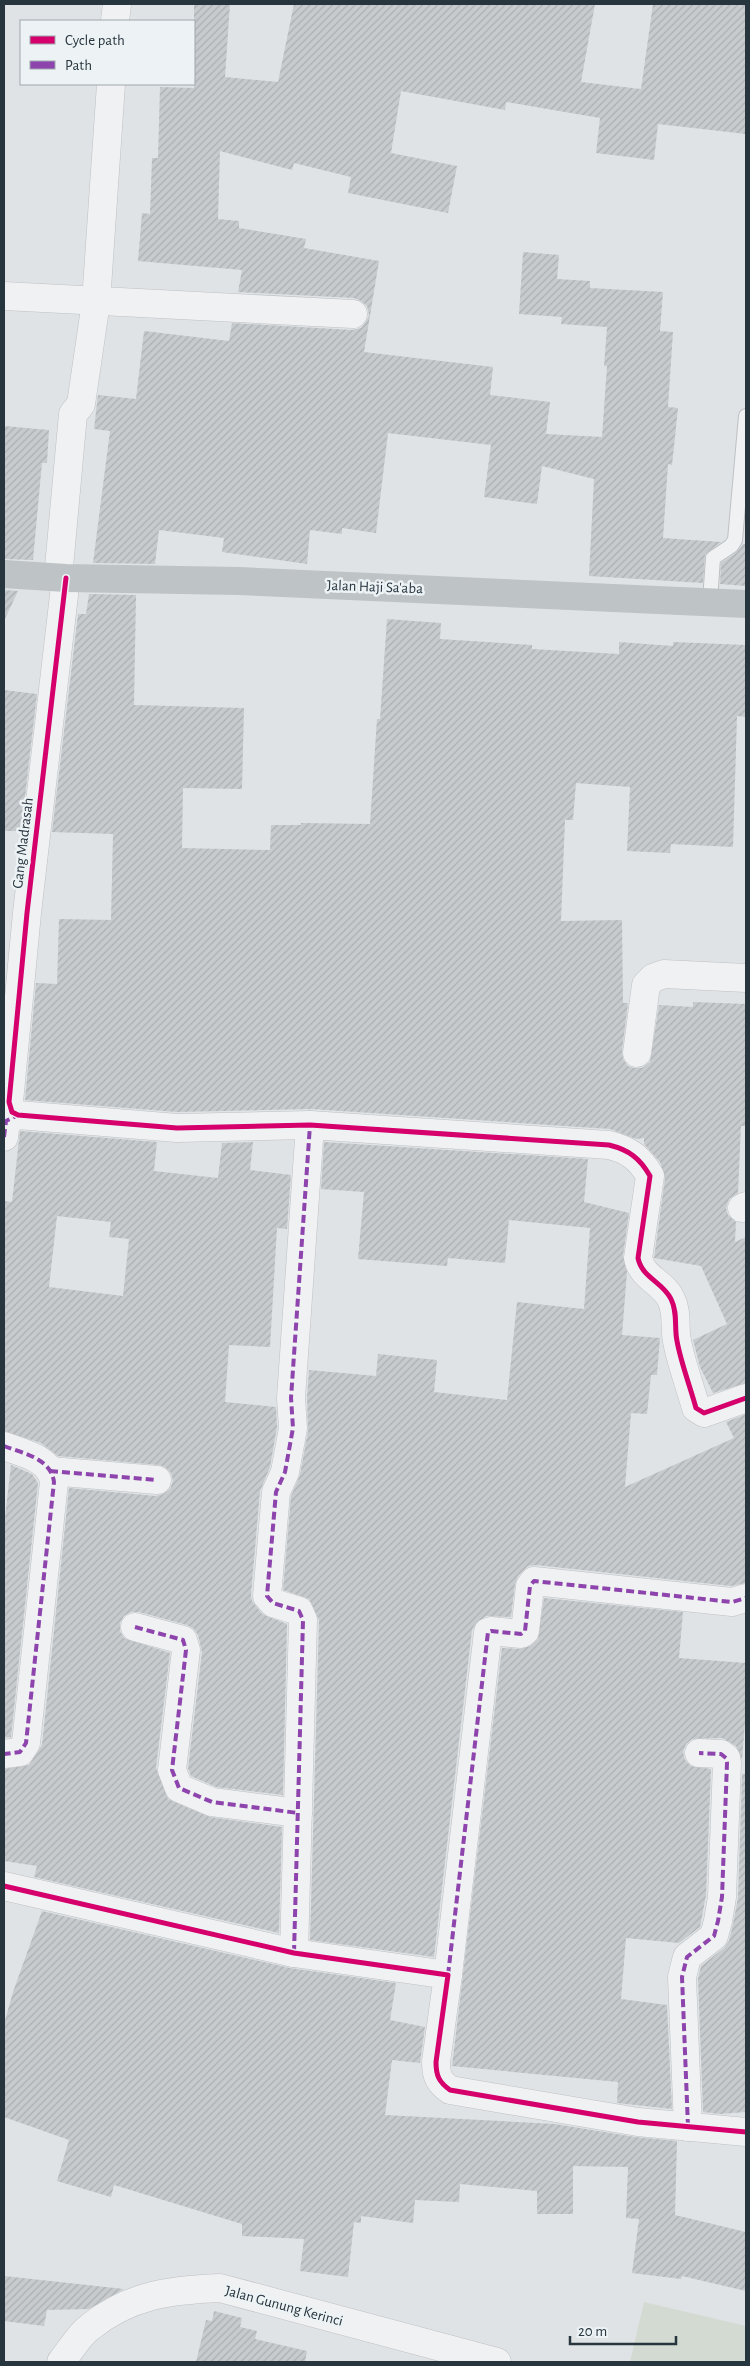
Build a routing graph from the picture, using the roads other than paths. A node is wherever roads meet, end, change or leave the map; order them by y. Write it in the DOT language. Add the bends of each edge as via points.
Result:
graph roads {
  1 [pos="117,4"];
  2 [pos="115,20"];
  3 [pos="111,85"];
  4 [pos="4,296"];
  5 [pos="96,302"];
  6 [pos="353,314"];
  7 [pos="746,416"];
  8 [pos="4,574"];
  9 [pos="67,578"];
  10 [pos="710,601"];
  11 [pos="746,604"];
  12 [pos="746,978"];
  13 [pos="637,1053"];
  14 [pos="310,1125"];
  15 [pos="11,1126"];
  16 [pos="746,1398"];
  17 [pos="4,1446"];
  18 [pos="50,1471"];
  19 [pos="157,1480"];
  20 [pos="746,1598"];
  21 [pos="135,1627"];
  22 [pos="699,1753"];
  23 [pos="4,1754"];
  24 [pos="298,1813"];
  25 [pos="4,1886"];
  26 [pos="294,1953"];
  27 [pos="448,1975"];
  28 [pos="688,2127"];
  29 [pos="746,2132"];
  30 [pos="61,2362"];
  31 [pos="497,2362"];
  1 -- 2 [label="street"];
  3 -- 5 [label="street"];
  4 -- 5 [label="street"];
  5 -- 6 [label="street"];
  5 -- 9 [label="street" via="81,404 73,414"];
  7 -- 10 [label="lane" via="735,540 713,558"];
  8 -- 9 [label="street, Jalan Haji Sa'aba"];
  9 -- 10 [label="street, Jalan Haji Sa'aba" via="238,581"];
  9 -- 15 [label="street, Gang Madrasah" via="28,913 10,1092"];
  10 -- 11 [label="street, Jalan Haji Sa'aba"];
  12 -- 13 [label="street" via="664,974 653,978 646,985"];
  14 -- 15 [label="street, Gang Madrasah" via="177,1128"];
  14 -- 16 [label="street, Gang Madrasah" via="609,1144 624,1148 636,1156 650,1176 638,1258 642,1271 671,1299 677,1341 696,1408 704,1413"];
  14 -- 24 [label="street" via="291,1398 293,1428 286,1472 276,1492 267,1596 270,1602 296,1609 303,1616"];
  17 -- 18 [label="street" via="31,1455"];
  18 -- 19 [label="street"];
  18 -- 23 [label="street" via="54,1482 26,1744 20,1752"];
  20 -- 27 [label="street" via="732,1602 534,1581 530,1586 525,1632 488,1632"];
  21 -- 24 [label="street" via="183,1640 186,1650 172,1770 180,1788 212,1802"];
  22 -- 28 [label="street" via="721,1754 727,1763 722,1897 718,1921 714,1936 688,1957 682,1977"];
  24 -- 26 [label="street"];
  25 -- 26 [label="street"];
  26 -- 27 [label="street"];
  27 -- 28 [label="street" via="436,2075 450,2090 638,2122"];
  28 -- 29 [label="street"];
  30 -- 31 [label="street, Jalan Gunung Kerinci" via="89,2328 121,2307 152,2294 220,2288"];
}
